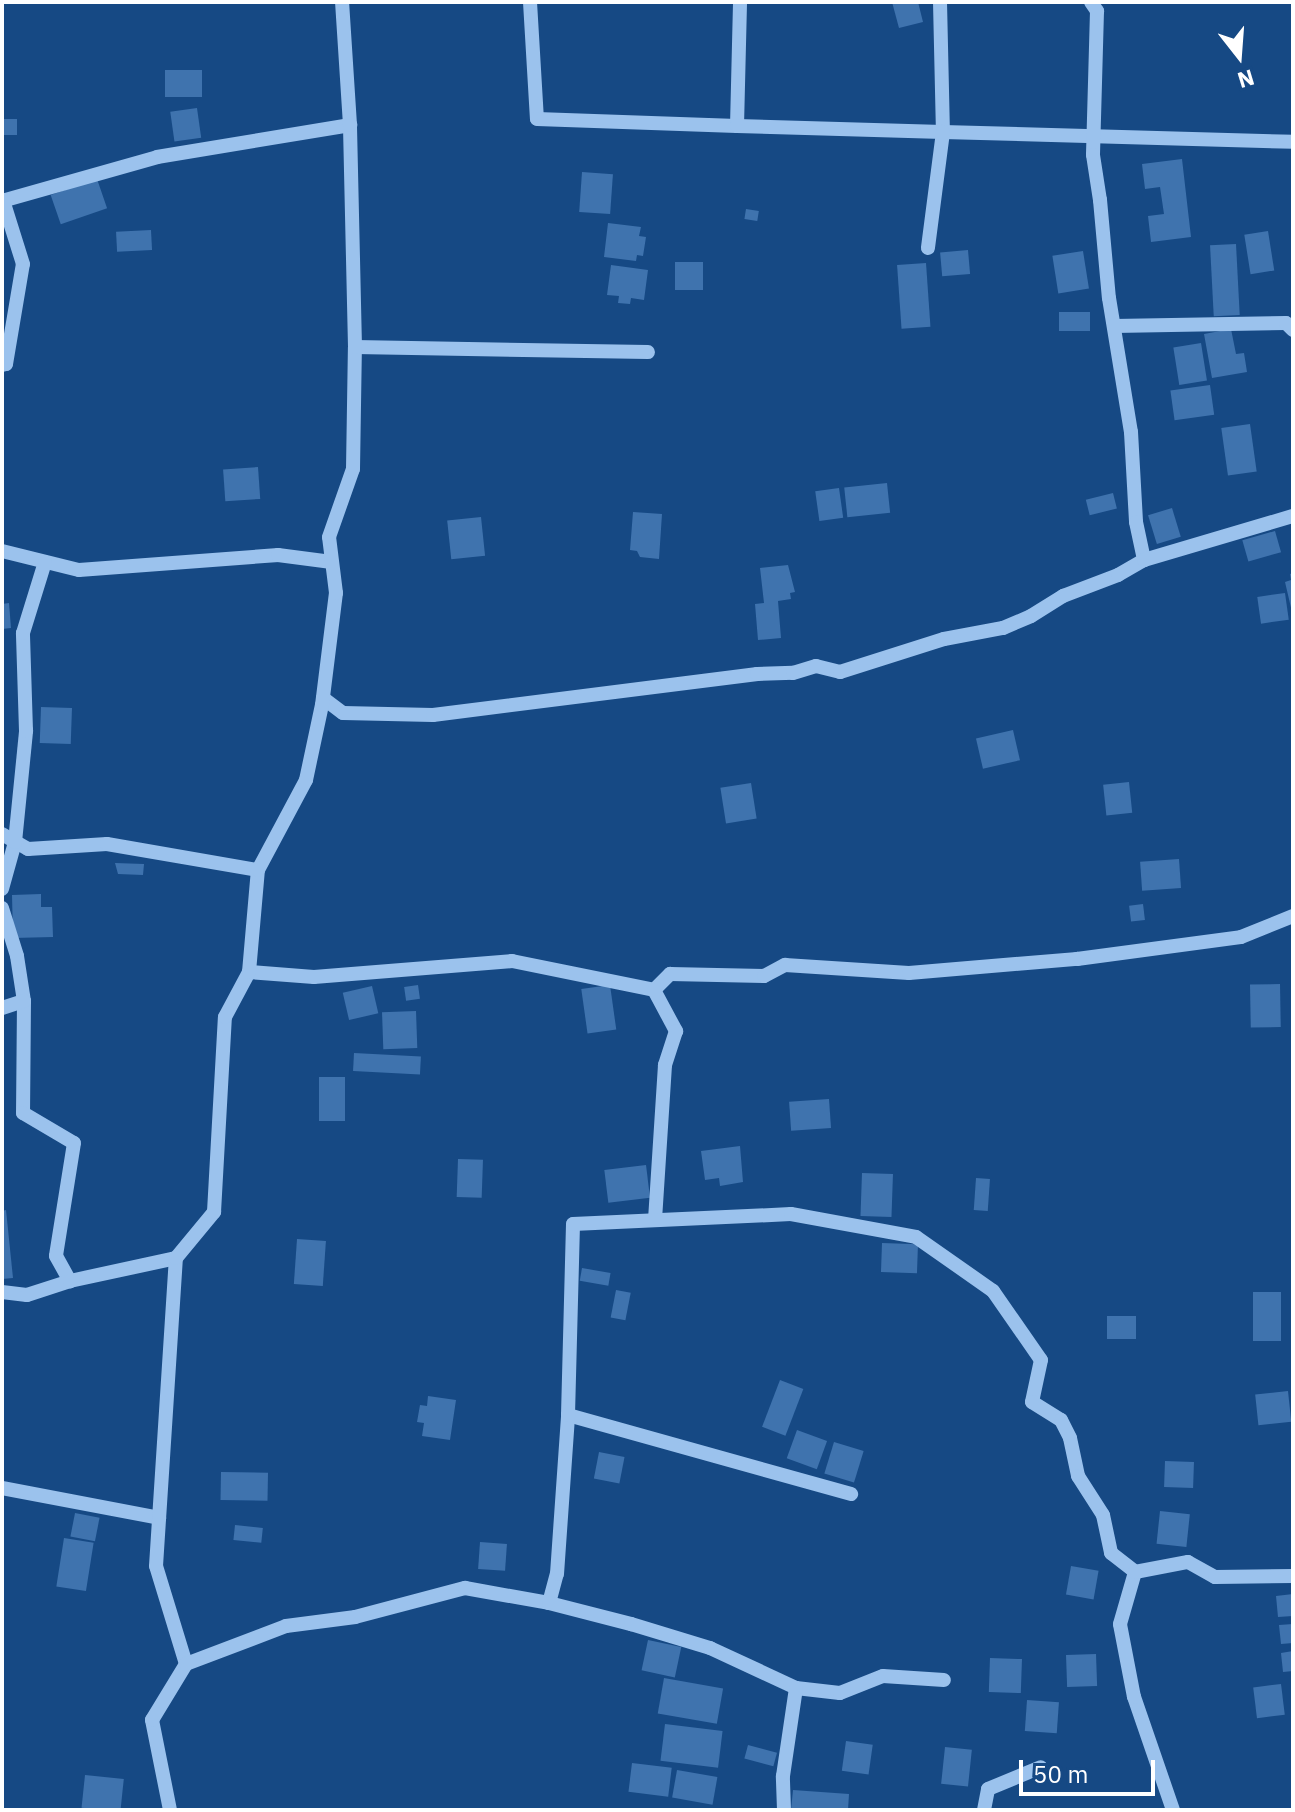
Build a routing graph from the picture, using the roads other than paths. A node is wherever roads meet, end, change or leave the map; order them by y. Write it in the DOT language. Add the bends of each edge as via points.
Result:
graph roads {
  1 [pos="342,2"];
  2 [pos="530,2"];
  3 [pos="740,2"];
  4 [pos="940,2"];
  5 [pos="1091,2"];
  6 [pos="350,125"];
  7 [pos="737,126"];
  8 [pos="943,132"];
  9 [pos="1092,134"];
  10 [pos="1293,142"];
  11 [pos="2,200"];
  12 [pos="928,248"];
  13 [pos="1114,326"];
  14 [pos="1293,330"];
  15 [pos="355,347"];
  16 [pos="648,352"];
  17 [pos="2,365"];
  18 [pos="1293,516"];
  19 [pos="2,551"];
  20 [pos="1144,560"];
  21 [pos="45,562"];
  22 [pos="332,562"];
  23 [pos="323,698"];
  24 [pos="8,838"];
  25 [pos="258,870"];
  26 [pos="2,889"];
  27 [pos="2,908"];
  28 [pos="1293,916"];
  29 [pos="249,972"];
  30 [pos="654,990"];
  31 [pos="24,1001"];
  32 [pos="2,1008"];
  33 [pos="655,1220"];
  34 [pos="176,1258"];
  35 [pos="70,1281"];
  36 [pos="2,1292"];
  37 [pos="568,1415"];
  38 [pos="2,1488"];
  39 [pos="851,1494"];
  40 [pos="159,1518"];
  41 [pos="1135,1572"];
  42 [pos="1293,1576"];
  43 [pos="549,1603"];
  44 [pos="186,1664"];
  45 [pos="944,1680"];
  46 [pos="796,1688"];
  47 [pos="1041,1767"];
  48 [pos="170,1810"];
  49 [pos="784,1810"];
  50 [pos="984,1810"];
  51 [pos="1173,1810"];
  1 -- 6 [label="street"];
  2 -- 7 [label="street" via="537,119"];
  3 -- 7 [label="street"];
  4 -- 8 [label="street"];
  5 -- 9 [label="street" via="1097,11"];
  6 -- 11 [label="street" via="157,157"];
  6 -- 15 [label="street"];
  7 -- 8 [label="street"];
  8 -- 9 [label="street"];
  8 -- 12 [label="street"];
  9 -- 10 [label="street"];
  9 -- 13 [label="street"];
  11 -- 17 [label="street" via="23,264"];
  13 -- 14 [label="street" via="1286,323"];
  13 -- 20 [label="street"];
  15 -- 16 [label="street"];
  15 -- 22 [label="street" via="353,469 329,537"];
  18 -- 20 [label="street"];
  19 -- 21 [label="street"];
  20 -- 23 [label="street" via="1003,628 944,639 840,672 816,666 793,673 433,715 343,713"];
  21 -- 22 [label="street" via="79,570 278,555"];
  21 -- 24 [label="street" via="23,633 26,731"];
  22 -- 23 [label="street" via="336,593"];
  23 -- 25 [label="street" via="306,780"];
  24 -- 25 [label="street" via="28,849 107,844"];
  24 -- 26 [label="street"];
  25 -- 29 [label="street"];
  27 -- 31 [label="street"];
  28 -- 30 [label="street" via="1241,937 1077,959 909,973 785,965 764,976 670,974"];
  29 -- 30 [label="street" via="314,977 512,961"];
  29 -- 34 [label="street" via="225,1017 214,1212"];
  30 -- 33 [label="street" via="676,1031 665,1065"];
  31 -- 32 [label="street"];
  31 -- 35 [label="street" via="23,1113 74,1143 56,1256"];
  33 -- 37 [label="street" via="573,1224"];
  33 -- 41 [label="street" via="791,1214 916,1237 944,1255 993,1291 1041,1360 1032,1402 1061,1420 1078,1476 1103,1515 1111,1553"];
  34 -- 35 [label="street"];
  34 -- 40 [label="street"];
  35 -- 36 [label="street" via="27,1295"];
  37 -- 39 [label="street"];
  37 -- 43 [label="street" via="557,1574"];
  38 -- 40 [label="street"];
  40 -- 44 [label="street" via="156,1566"];
  41 -- 42 [label="street" via="1188,1562 1215,1577"];
  41 -- 51 [label="street" via="1120,1624 1134,1697"];
  43 -- 44 [label="street" via="465,1588 355,1617 286,1626"];
  43 -- 46 [label="street" via="710,1648"];
  44 -- 48 [label="street" via="152,1720"];
  45 -- 46 [label="street" via="883,1676 840,1693"];
  46 -- 49 [label="street" via="783,1776"];
  47 -- 50 [label="street" via="988,1789"];
}
